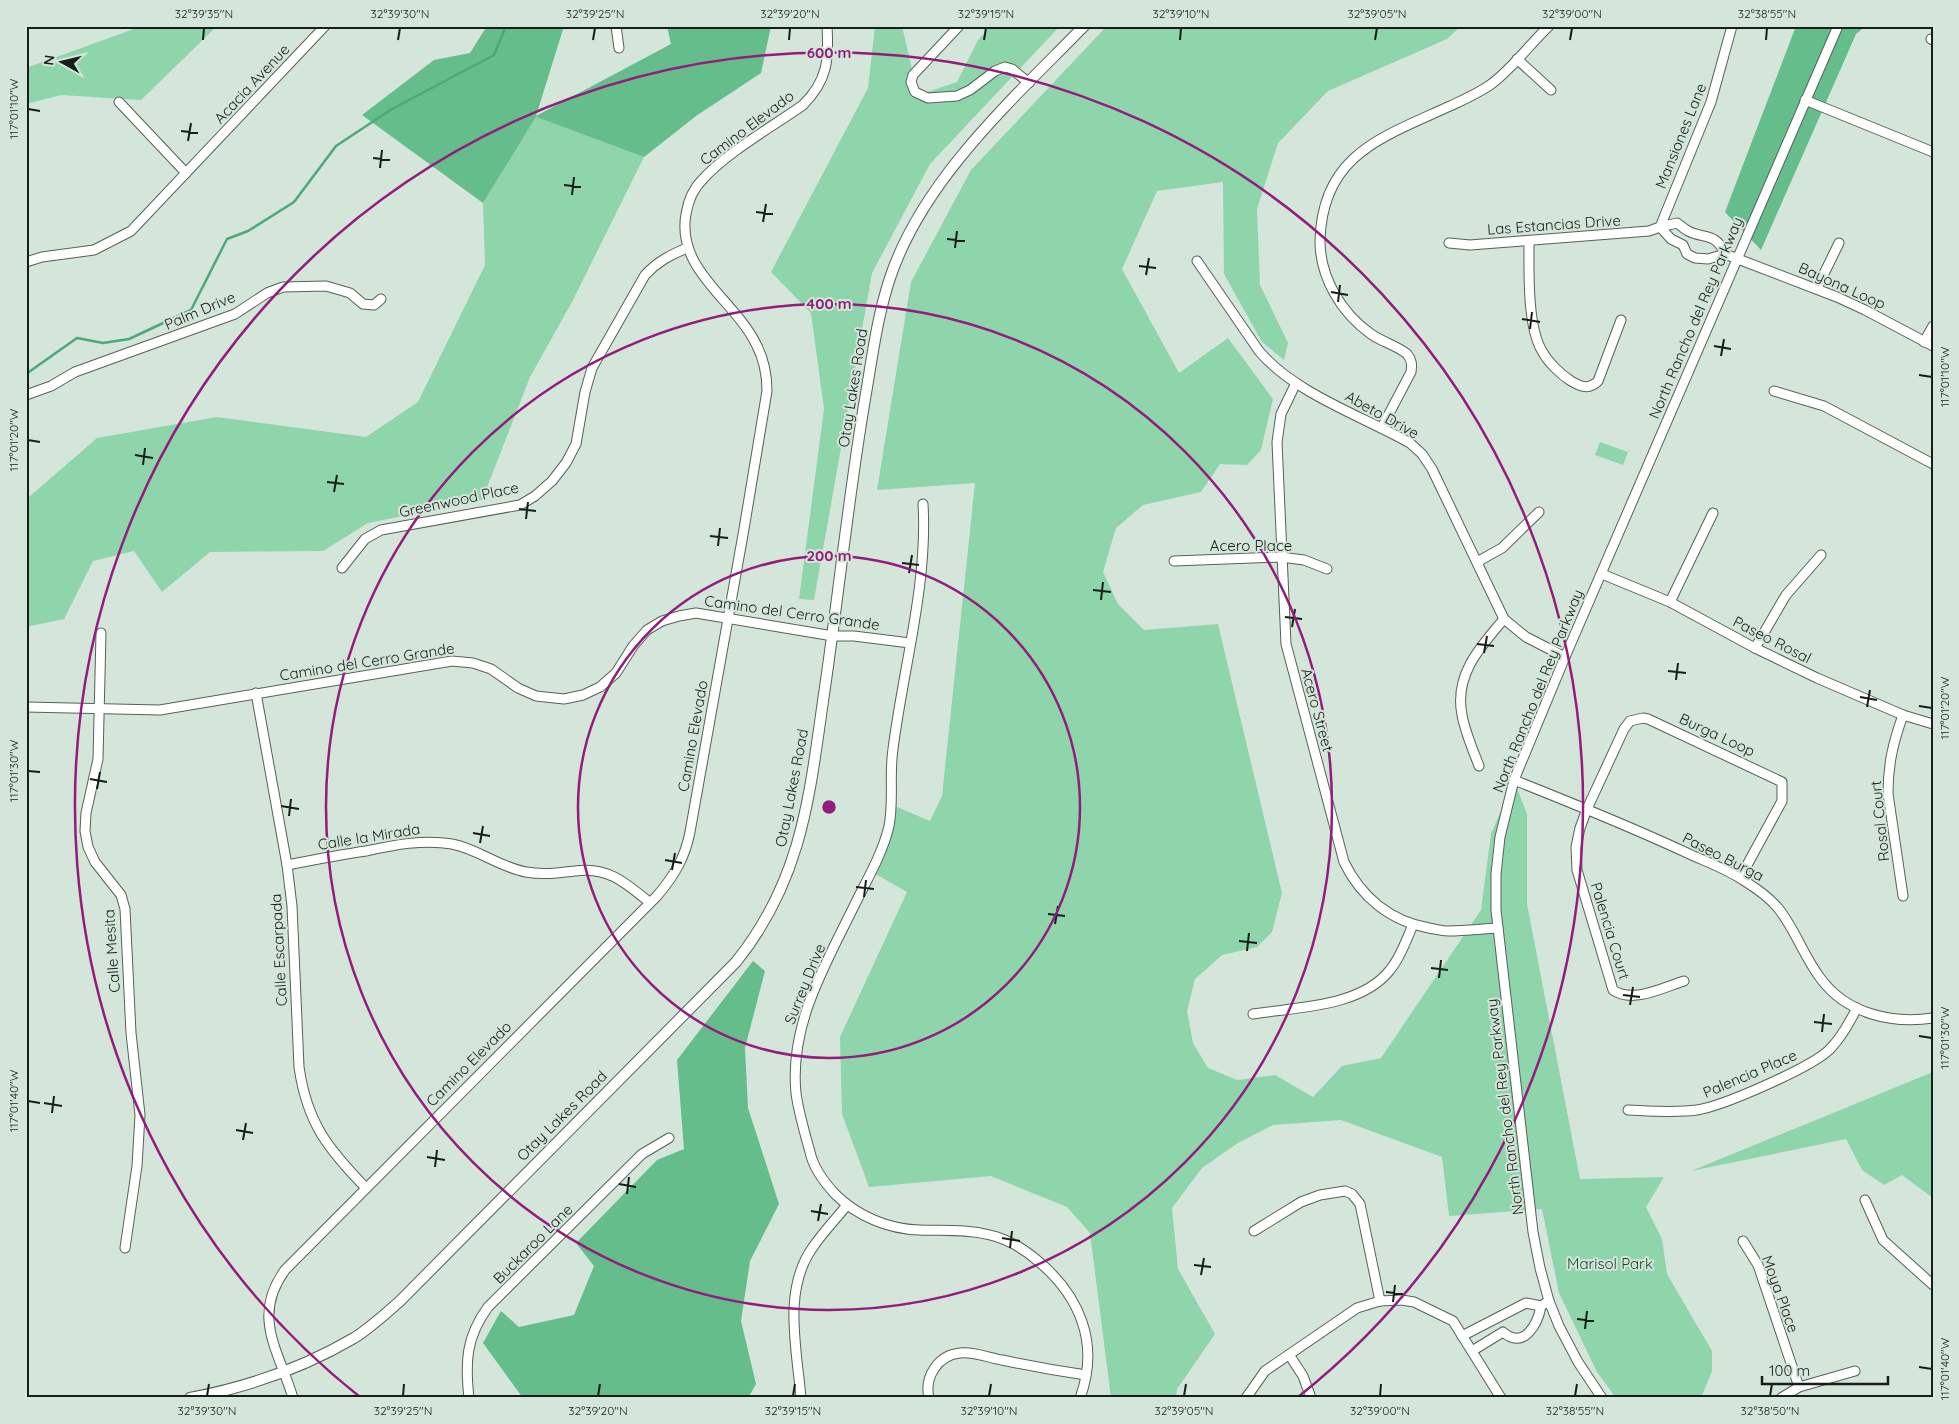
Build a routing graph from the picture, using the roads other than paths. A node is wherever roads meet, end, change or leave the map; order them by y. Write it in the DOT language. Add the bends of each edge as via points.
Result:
graph roads {
  1 [pos="325,26"];
  2 [pos="616,26"];
  3 [pos="827,26"];
  4 [pos="960,26"];
  5 [pos="1084,26"];
  6 [pos="1549,26"];
  7 [pos="1732,26"];
  8 [pos="1838,26"];
  9 [pos="619,48"];
  10 [pos="1517,59"];
  11 [pos="1029,83"];
  12 [pos="1551,90"];
  13 [pos="1805,100"];
  14 [pos="119,102"];
  15 [pos="1933,152"];
  16 [pos="186,173"];
  17 [pos="1660,226"];
  18 [pos="1688,231"];
  19 [pos="1529,241"];
  20 [pos="1449,243"];
  21 [pos="1839,243"];
  22 [pos="1683,245"];
  23 [pos="687,248"];
  24 [pos="1725,254"];
  25 [pos="1736,258"];
  26 [pos="1197,260"];
  27 [pos="26,262"];
  28 [pos="1817,288"];
  29 [pos="381,299"];
  30 [pos="1621,320"];
  31 [pos="1933,326"];
  32 [pos="1928,344"];
  33 [pos="1296,383"];
  34 [pos="1774,391"];
  35 [pos="26,395"];
  36 [pos="1382,427"];
  37 [pos="1933,464"];
  38 [pos="923,504"];
  39 [pos="1539,512"];
  40 [pos="1712,513"];
  41 [pos="1821,555"];
  42 [pos="1281,557"];
  43 [pos="1174,561"];
  44 [pos="1477,562"];
  45 [pos="342,568"];
  46 [pos="1326,568"];
  47 [pos="1602,574"];
  48 [pos="1670,602"];
  49 [pos="728,618"];
  50 [pos="1504,619"];
  51 [pos="101,633"];
  52 [pos="833,636"];
  53 [pos="910,643"];
  54 [pos="1755,648"];
  55 [pos="1565,657"];
  56 [pos="256,693"];
  57 [pos="26,708"];
  58 [pos="100,709"];
  59 [pos="1903,715"];
  60 [pos="1933,724"];
  61 [pos="1479,766"];
  62 [pos="1514,780"];
  63 [pos="1587,809"];
  64 [pos="287,865"];
  65 [pos="1740,878"];
  66 [pos="1903,896"];
  67 [pos="649,902"];
  68 [pos="1413,925"];
  69 [pos="1498,928"];
  70 [pos="1684,981"];
  71 [pos="1856,1008"];
  72 [pos="1253,1014"];
  73 [pos="1933,1018"];
  74 [pos="1628,1110"];
  75 [pos="669,1138"];
  76 [pos="366,1188"];
  77 [pos="1865,1200"];
  78 [pos="847,1205"];
  79 [pos="1254,1231"];
  80 [pos="1742,1241"];
  81 [pos="125,1248"];
  82 [pos="1933,1285"];
  83 [pos="1380,1301"];
  84 [pos="1545,1304"];
  85 [pos="1496,1318"];
  86 [pos="1504,1332"];
  87 [pos="1462,1336"];
  88 [pos="1472,1351"];
  89 [pos="1290,1356"];
  90 [pos="1855,1371"];
  91 [pos="283,1372"];
  92 [pos="1086,1375"];
  93 [pos="1799,1387"];
  94 [pos="190,1398"];
  95 [pos="293,1398"];
  96 [pos="469,1398"];
  97 [pos="801,1398"];
  98 [pos="929,1398"];
  99 [pos="1080,1398"];
  100 [pos="1246,1398"];
  101 [pos="1311,1398"];
  102 [pos="1501,1398"];
  103 [pos="1602,1398"];
  104 [pos="1781,1398"];
  1 -- 16 [label="street, Acacia Avenue"];
  2 -- 9 [label="street"];
  3 -- 23 [label="street, Camino Elevado" via="828,61 814,93 803,105 718,164 700,181 685,221"];
  4 -- 11 [label="street" via="913,75 914,92 928,98 957,96 1005,67"];
  5 -- 11 [label="main road, Otay Lakes Road"];
  6 -- 10 [label="street"];
  7 -- 17 [label="street, Mansiones Lane" via="1711,102"];
  8 -- 13 [label="street, North Rancho del Rey Parkway"];
  10 -- 12 [label="street"];
  10 -- 36 [label="street" via="1481,91 1371,144 1347,165 1326,204 1322,216 1321,249 1327,279 1334,294 1357,324 1407,354 1412,363 1411,372"];
  11 -- 52 [label="main road, Otay Lakes Road" via="969,146 930,200 910,232 891,276 880,317 860,430"];
  13 -- 15 [label="street"];
  13 -- 25 [label="street, North Rancho del Rey Parkway"];
  14 -- 16 [label="street"];
  16 -- 27 [label="street, Acacia Avenue" via="131,231 107,245"];
  17 -- 18 [label="street, Las Estancias Drive" via="1677,223"];
  17 -- 19 [label="street, Las Estancias Drive" via="1649,232"];
  17 -- 22 [label="street" via="1671,239"];
  18 -- 22 [label="street"];
  18 -- 24 [label="street, Las Estancias Drive" via="1713,238"];
  19 -- 20 [label="street, Las Estancias Drive" via="1470,245"];
  19 -- 30 [label="street" via="1537,339 1545,357 1564,377 1583,387 1598,381"];
  21 -- 28 [label="street"];
  22 -- 24 [label="street" via="1687,254 1696,258 1708,259"];
  23 -- 45 [label="street, Greenwood Place" via="669,256 644,276 592,368 572,453 544,489 520,505 381,530 366,539"];
  23 -- 49 [label="street, Camino Elevado" via="697,267 752,337 764,362 767,382"];
  24 -- 25 [label="street, Las Estancias Drive"];
  25 -- 28 [label="street, Bayona Loop"];
  25 -- 47 [label="street, North Rancho del Rey Parkway"];
  26 -- 33 [label="street, Abeto Drive" via="1259,351"];
  28 -- 32 [label="street, Bayona Loop"];
  29 -- 35 [label="street, Palm Drive" via="374,305 363,304 350,293 326,286 283,287 267,293 235,314 75,372 52,386"];
  31 -- 32 [label="street"];
  33 -- 36 [label="street, Abeto Drive"];
  33 -- 42 [label="street, Acero Street" via="1281,414 1277,442"];
  34 -- 37 [label="street" via="1824,406"];
  36 -- 44 [label="street, Abeto Drive" via="1422,454"];
  38 -- 53 [label="street, Surrey Drive" via="922,566"];
  39 -- 44 [label="street" via="1502,548"];
  40 -- 48 [label="street"];
  41 -- 54 [label="street" via="1786,595"];
  42 -- 43 [label="street, Acero Place"];
  42 -- 46 [label="street, Acero Place" via="1304,560"];
  42 -- 68 [label="street, Acero Street" via="1286,644 1340,851 1349,873 1363,893 1382,909"];
  44 -- 50 [label="street, Abeto Drive"];
  47 -- 48 [label="street, Paseo Rosal"];
  47 -- 55 [label="street, North Rancho del Rey Parkway"];
  48 -- 54 [label="street, Paseo Rosal"];
  49 -- 52 [label="street, Camino del Cerro Grande"];
  49 -- 56 [label="street, Camino del Cerro Grande" via="696,613 654,625 633,646 616,673 600,687 574,697 536,696 491,670 473,663 452,661"];
  49 -- 67 [label="street, Camino Elevado" via="686,848 674,875"];
  50 -- 55 [label="street, Abeto Drive" via="1526,637"];
  50 -- 61 [label="street" via="1475,654 1461,686 1462,714"];
  51 -- 58 [label="street, Calle Mesita"];
  52 -- 53 [label="street, Camino del Cerro Grande"];
  52 -- 91 [label="main road, Otay Lakes Road" via="800,838 781,892 746,949 399,1302 355,1337"];
  53 -- 78 [label="street, Surrey Drive" via="892,750 889,826 872,871 804,1013 795,1057 796,1095 810,1155 826,1183"];
  54 -- 59 [label="street, Paseo Rosal"];
  55 -- 62 [label="street, North Rancho del Rey Parkway"];
  56 -- 58 [label="street, Camino del Cerro Grande" via="160,710"];
  56 -- 64 [label="street, Calle Escarpada"];
  57 -- 58 [label="street, Camino del Cerro Grande"];
  58 -- 81 [label="street, Calle Mesita" via="98,759 85,831 94,862 121,895 125,909 140,1132"];
  59 -- 60 [label="street, Paseo Rosal"];
  59 -- 66 [label="street, Rosal Court" via="1892,747 1888,782"];
  62 -- 63 [label="street, Paseo Burga"];
  62 -- 69 [label="street, North Rancho del Rey Parkway" via="1497,856"];
  63 -- 65 [label="street, Paseo Burga"];
  63 -- 65 [label="street, Burga Loop" via="1630,721 1643,718 1654,721 1782,782 1782,801"];
  63 -- 70 [label="street, Palencia Court" via="1577,838 1576,863 1614,990 1621,996 1639,995"];
  64 -- 67 [label="street, Calle la Mirada" via="384,847 435,842 468,848 499,864 526,872 555,874 577,870 602,873 621,879"];
  64 -- 76 [label="street, Calle Escarpada" via="301,1083 313,1119 327,1145"];
  65 -- 71 [label="street, Paseo Burga" via="1764,893 1777,907 1820,979 1837,996"];
  67 -- 76 [label="street, Camino Elevado"];
  68 -- 69 [label="street, Acero Street" via="1446,931"];
  68 -- 72 [label="street" via="1396,962 1367,990 1346,999"];
  69 -- 84 [label="street, North Rancho del Rey Parkway" via="1533,1232"];
  71 -- 73 [label="street, Paseo Burga" via="1893,1020"];
  71 -- 74 [label="street, Palencia Place" via="1844,1032 1829,1050 1807,1065 1717,1106 1697,1110"];
  75 -- 96 [label="street, Buckaroo Lane" via="642,1154 488,1307 470,1344 466,1365"];
  76 -- 91 [label="street, Camino Elevado" via="290,1264 276,1285 270,1301 268,1326"];
  77 -- 82 [label="street" via="1883,1240"];
  78 -- 92 [label="street, Surrey Drive" via="890,1226 991,1235 1029,1253 1059,1280 1076,1306 1088,1351"];
  78 -- 97 [label="street" via="812,1248 796,1288 793,1312"];
  79 -- 83 [label="street" via="1300,1202 1345,1191 1352,1194 1360,1204"];
  80 -- 93 [label="street, Moya Place" via="1758,1265"];
  83 -- 87 [label="street" via="1414,1302 1454,1321"];
  83 -- 89 [label="street" via="1357,1308"];
  84 -- 85 [label="street" via="1526,1303"];
  84 -- 86 [label="street" via="1530,1333 1514,1338"];
  84 -- 103 [label="street, North Rancho del Rey Parkway"];
  85 -- 86 [label="street"];
  85 -- 87 [label="street"];
  86 -- 88 [label="street"];
  87 -- 88 [label="street"];
  88 -- 102 [label="street"];
  89 -- 100 [label="street" via="1266,1371"];
  89 -- 101 [label="street" via="1303,1376"];
  90 -- 93 [label="street"];
  91 -- 94 [label="main road, Otay Lakes Road" via="233,1389"];
  91 -- 95 [label="street, Camino Elevado"];
  92 -- 98 [label="street" via="962,1352 946,1357 933,1370 928,1382"];
  92 -- 99 [label="street, Surrey Drive"];
  93 -- 104 [label="street"];
}
